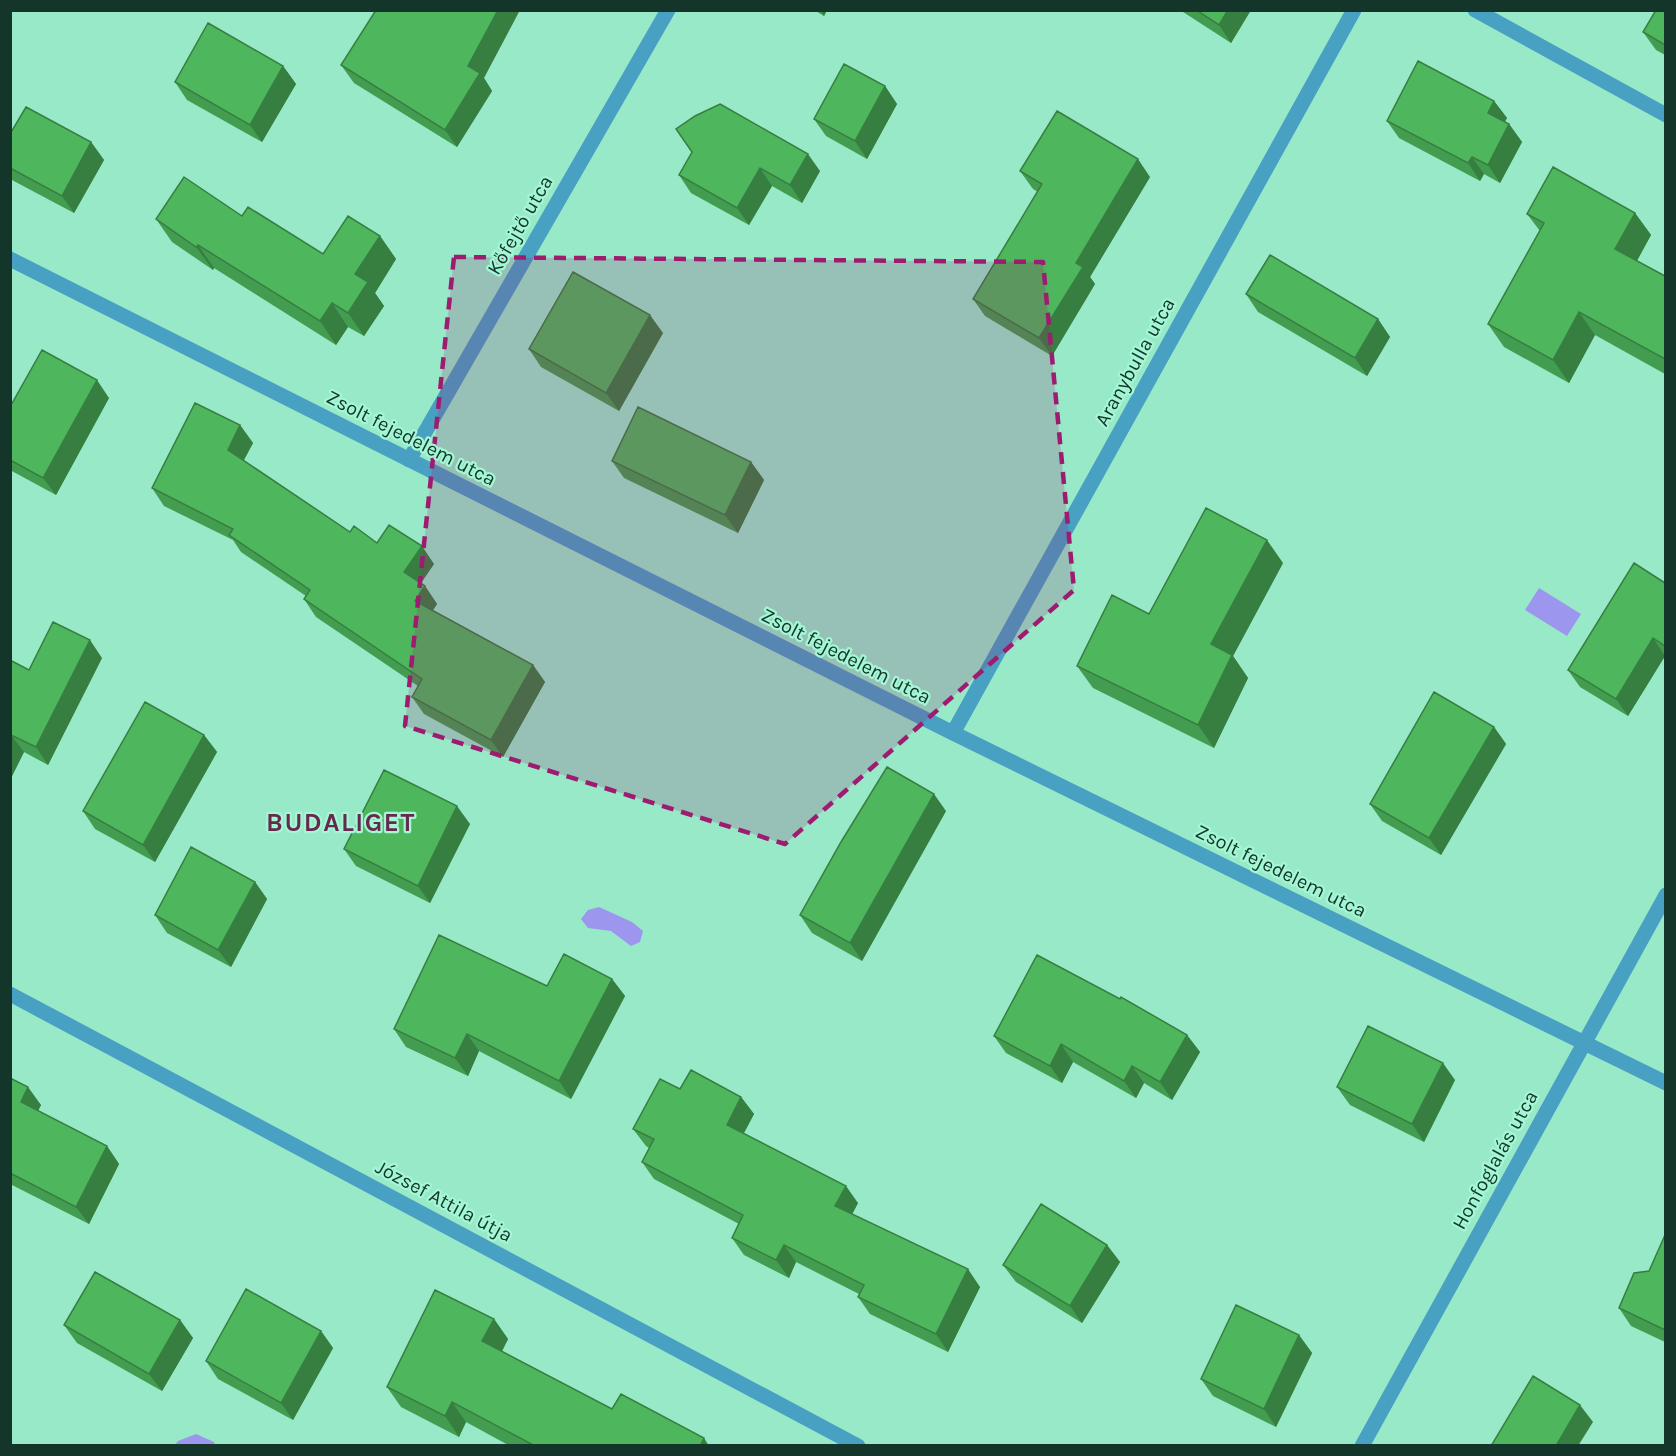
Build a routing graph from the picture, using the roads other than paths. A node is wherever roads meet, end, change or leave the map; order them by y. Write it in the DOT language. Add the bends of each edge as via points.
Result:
graph roads {
  1 [pos="668,10"];
  2 [pos="1354,10"];
  3 [pos="1475,10"];
  4 [pos="1665,115"];
  5 [pos="10,259"];
  6 [pos="409,460"];
  7 [pos="953,733"];
  8 [pos="1665,895"];
  9 [pos="10,994"];
  10 [pos="1584,1042"];
  11 [pos="1665,1083"];
  12 [pos="858,1446"];
  13 [pos="1362,1446"];
  1 -- 6 [label="street, Kőfejtő utca"];
  2 -- 7 [label="street, Aranybulla utca"];
  3 -- 4 [label="street"];
  5 -- 6 [label="street, Zsolt fejedelem utca"];
  6 -- 7 [label="street, Zsolt fejedelem utca"];
  7 -- 10 [label="street, Zsolt fejedelem utca"];
  8 -- 10 [label="street, Honfoglalás utca"];
  9 -- 12 [label="street, József Attila útja"];
  10 -- 11 [label="street, Zsolt fejedelem utca"];
  10 -- 13 [label="street, Honfoglalás utca"];
}
